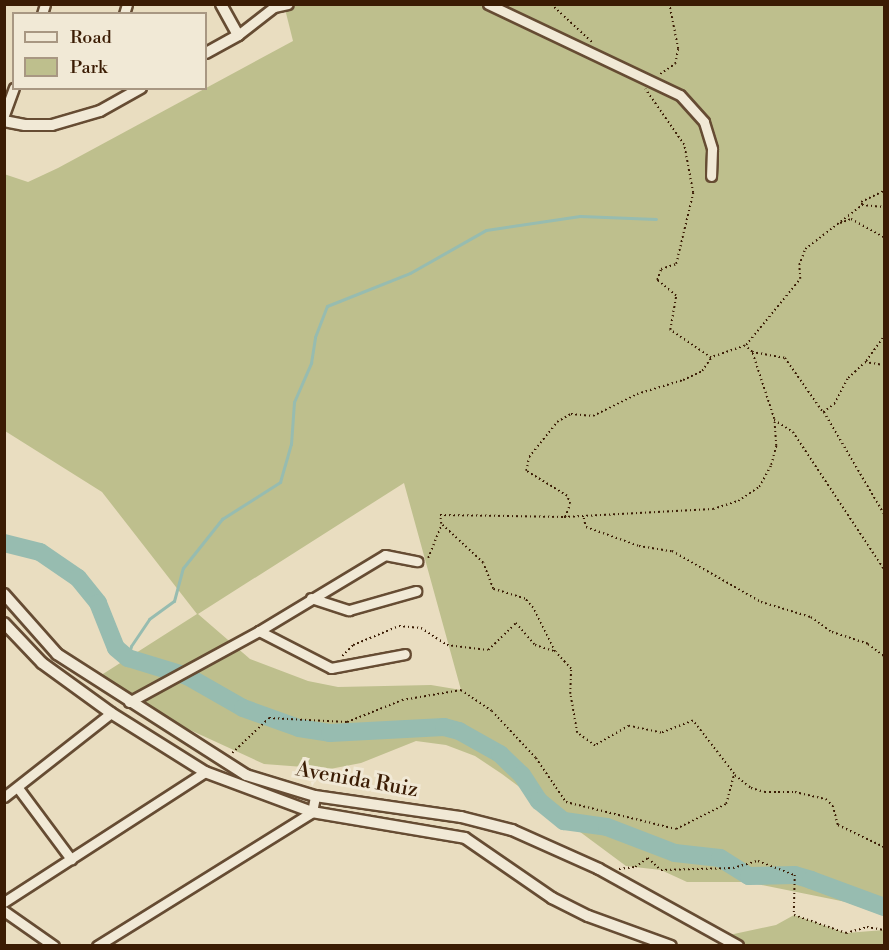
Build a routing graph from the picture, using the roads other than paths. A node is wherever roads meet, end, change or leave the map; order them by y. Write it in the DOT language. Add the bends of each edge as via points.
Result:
graph roads {
  1 [pos="221,4"];
  2 [pos="288,4"];
  3 [pos="489,4"];
  4 [pos="238,35"];
  5 [pos="207,52"];
  6 [pos="13,90"];
  7 [pos="137,90"];
  8 [pos="4,115"];
  9 [pos="4,121"];
  10 [pos="711,176"];
  11 [pos="417,561"];
  12 [pos="416,591"];
  13 [pos="4,594"];
  14 [pos="311,598"];
  15 [pos="4,623"];
  16 [pos="259,632"];
  17 [pos="405,654"];
  18 [pos="129,702"];
  19 [pos="111,713"];
  20 [pos="205,772"];
  21 [pos="18,788"];
  22 [pos="315,796"];
  23 [pos="4,797"];
  24 [pos="312,812"];
  25 [pos="70,859"];
  26 [pos="4,902"];
  27 [pos="4,911"];
  28 [pos="54,945"];
  29 [pos="96,945"];
  30 [pos="671,945"];
  31 [pos="738,945"];
  1 -- 4 [label="street"];
  2 -- 4 [label="street" via="274,7"];
  3 -- 10 [label="street" via="680,95 699,114 712,148"];
  4 -- 5 [label="street"];
  6 -- 8 [label="street"];
  7 -- 9 [label="street" via="100,111 52,125"];
  11 -- 14 [label="street" via="385,555"];
  12 -- 14 [label="street" via="349,610"];
  13 -- 18 [label="street, Avenida Ruiz" via="57,654"];
  14 -- 16 [label="street"];
  15 -- 19 [label="street, Avenida Ruiz" via="42,663"];
  16 -- 17 [label="street" via="331,668"];
  16 -- 18 [label="street"];
  18 -- 22 [label="street, Avenida Ruiz" via="246,775"];
  19 -- 20 [label="street, Avenida Ruiz"];
  19 -- 21 [label="street"];
  20 -- 24 [label="street, Avenida Ruiz"];
  20 -- 25 [label="street"];
  21 -- 23 [label="street"];
  21 -- 25 [label="street"];
  22 -- 24 [label="street"];
  22 -- 31 [label="street, Avenida Ruiz" via="461,817 522,833 599,868"];
  24 -- 29 [label="street"];
  24 -- 30 [label="street, Avenida Ruiz" via="465,838 552,898"];
  25 -- 26 [label="street"];
  27 -- 28 [label="street"];
}
